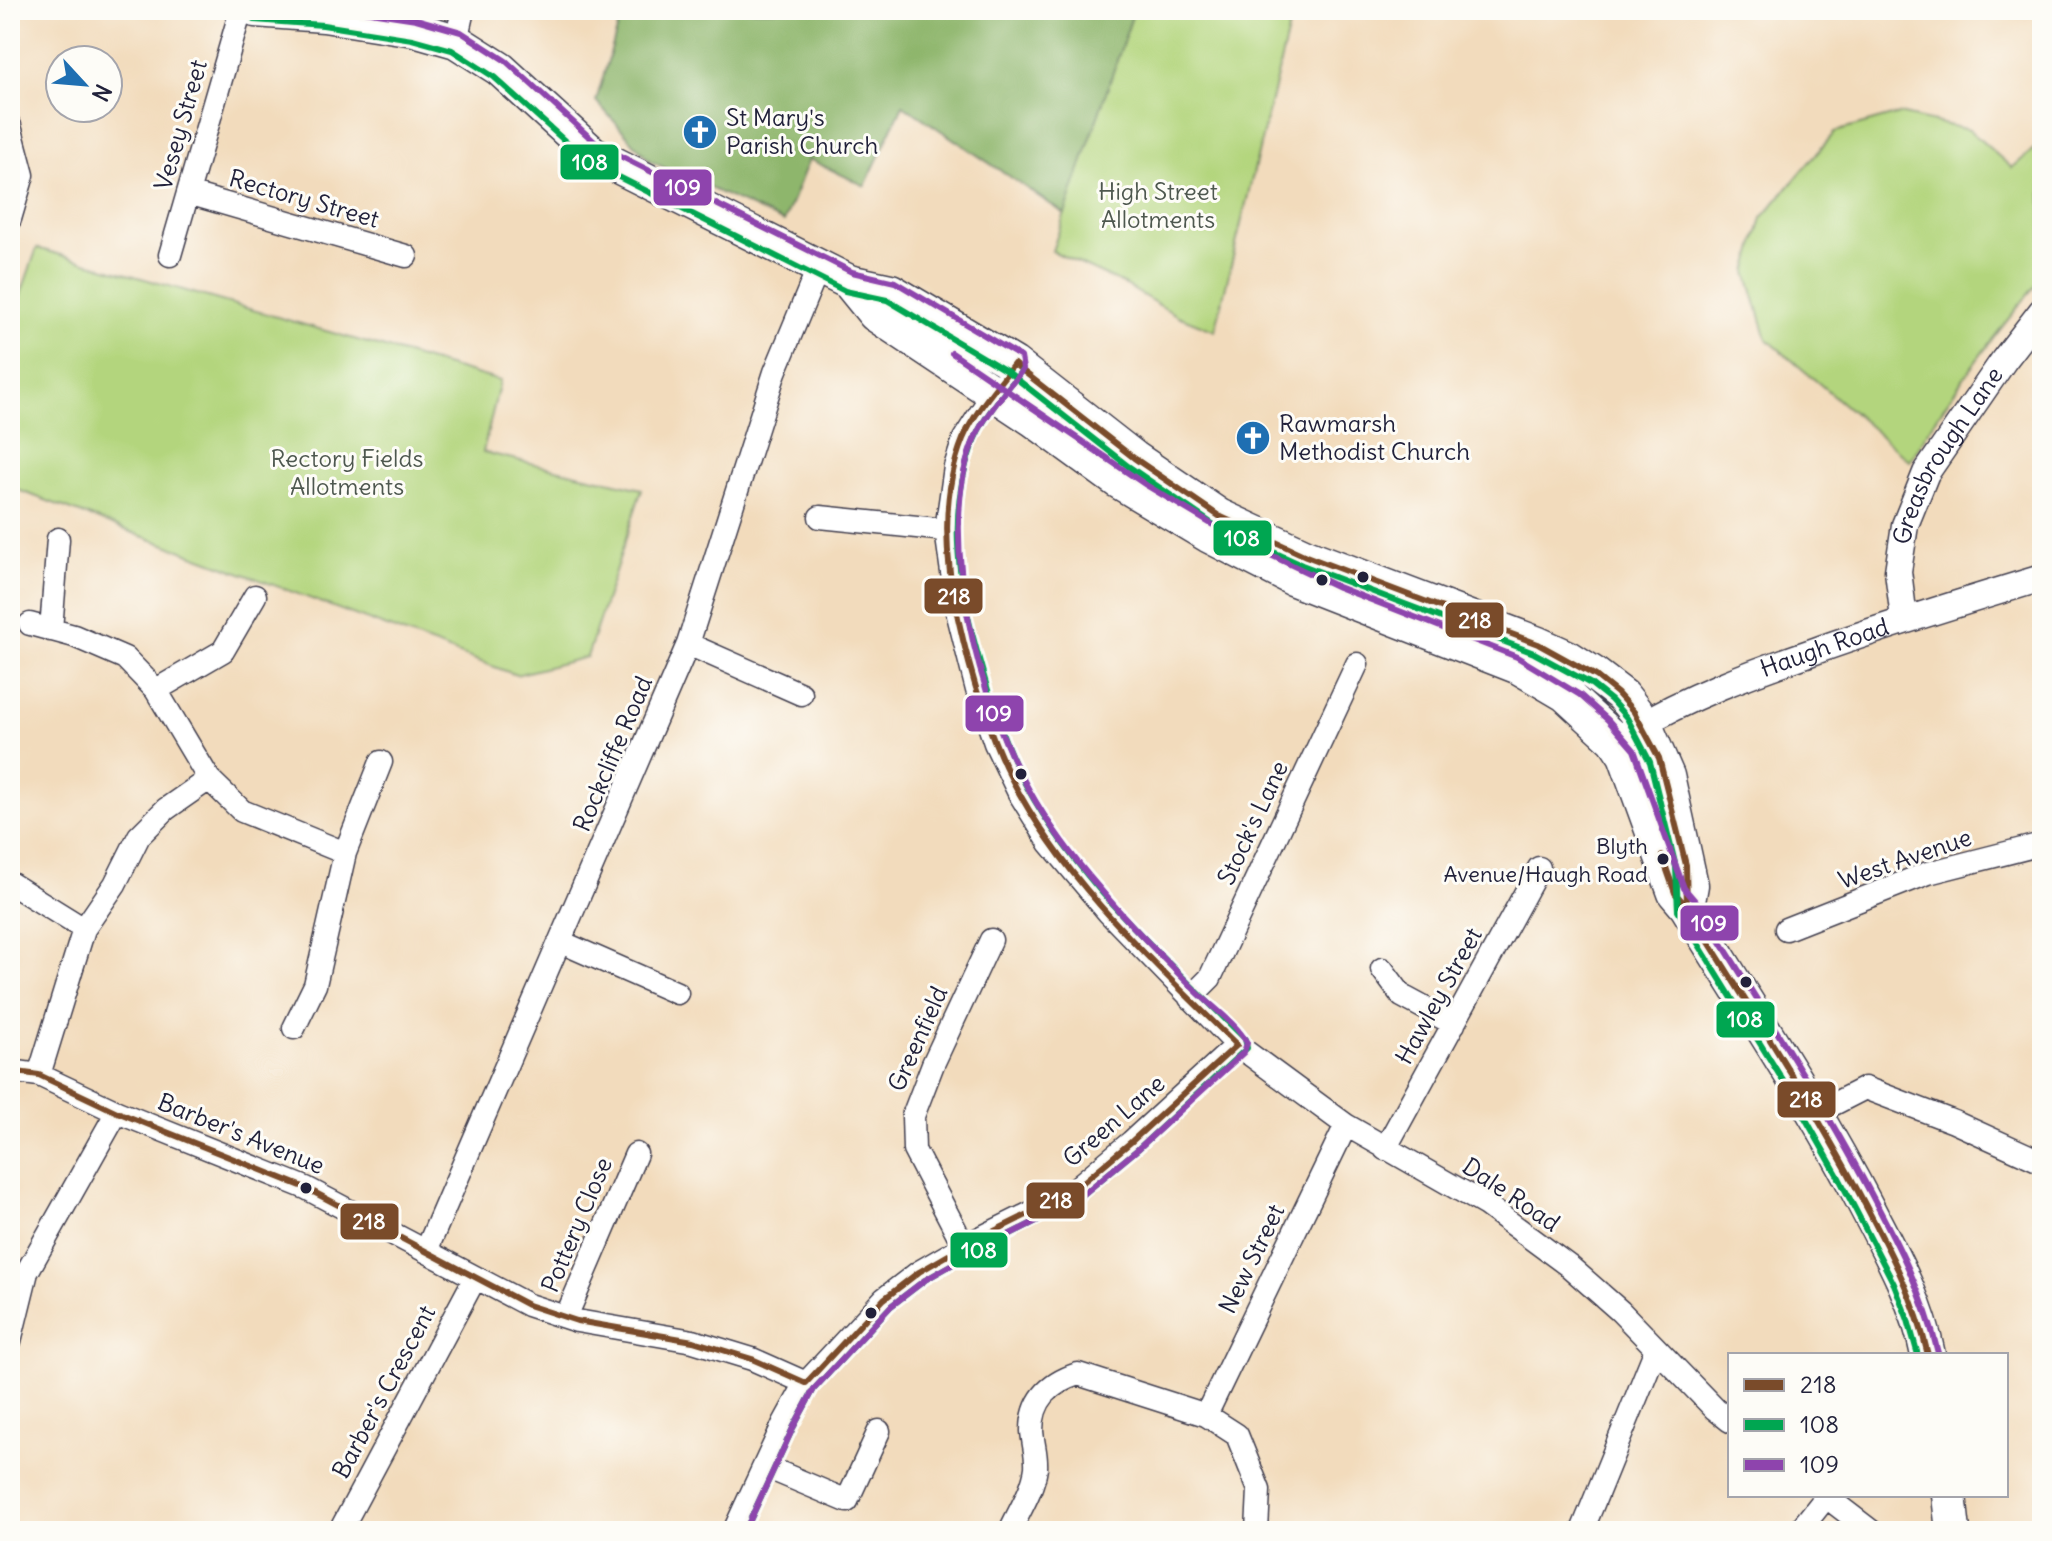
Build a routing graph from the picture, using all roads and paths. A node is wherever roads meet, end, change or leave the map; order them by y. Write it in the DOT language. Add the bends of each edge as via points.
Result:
graph roads {
  1 [pos="241,10"];
  2 [pos="255,10"];
  3 [pos="459,26"];
  4 [pos="10,126"];
  5 [pos="188,193"];
  6 [pos="10,219"];
  7 [pos="170,255"];
  8 [pos="406,256"];
  9 [pos="834,274"];
  10 [pos="2042,311"];
  11 [pos="1014,364"];
  12 [pos="994,393"];
  13 [pos="820,517"];
  14 [pos="946,530"];
  15 [pos="58,539"];
  16 [pos="2042,578"];
  17 [pos="255,596"];
  18 [pos="1904,619"];
  19 [pos="688,644"];
  20 [pos="1357,664"];
  21 [pos="156,690"];
  22 [pos="801,694"];
  23 [pos="1644,723"];
  24 [pos="1615,740"];
  25 [pos="381,762"];
  26 [pos="209,779"];
  27 [pos="2042,844"];
  28 [pos="345,853"];
  29 [pos="1539,868"];
  30 [pos="10,883"];
  31 [pos="1687,907"];
  32 [pos="84,929"];
  33 [pos="1786,929"];
  34 [pos="991,940"];
  35 [pos="561,942"];
  36 [pos="1382,969"];
  37 [pos="677,993"];
  38 [pos="1190,998"];
  39 [pos="1454,1024"];
  40 [pos="294,1028"];
  41 [pos="1237,1045"];
  42 [pos="10,1071"];
  43 [pos="39,1075"];
  44 [pos="117,1112"];
  45 [pos="1816,1113"];
  46 [pos="1346,1125"];
  47 [pos="1385,1149"];
  48 [pos="636,1154"];
  49 [pos="2042,1162"];
  50 [pos="964,1246"];
  51 [pos="426,1251"];
  52 [pos="475,1278"];
  53 [pos="566,1317"];
  54 [pos="10,1341"];
  55 [pos="1656,1349"];
  56 [pos="1928,1353"];
  57 [pos="806,1383"];
  58 [pos="1206,1415"];
  59 [pos="1728,1419"];
  60 [pos="879,1431"];
  61 [pos="764,1466"];
  62 [pos="1824,1497"];
  63 [pos="1826,1497"];
  64 [pos="1949,1497"];
  65 [pos="340,1531"];
  66 [pos="734,1531"];
  67 [pos="1010,1531"];
  68 [pos="1257,1531"];
  69 [pos="1582,1531"];
  70 [pos="1799,1531"];
  71 [pos="1871,1531"];
  72 [pos="1953,1531"];
  1 -- 5 [label="street, Vesey Street"];
  2 -- 3 [label="main road" via="414,29"];
  3 -- 9 [label="main road" via="592,153"];
  4 -- 6 [label="street" via="23,175"];
  5 -- 7 [label="street, Vesey Street"];
  5 -- 8 [label="street, Rectory Street"];
  9 -- 11 [label="main road" via="891,291"];
  9 -- 12 [label="main road" via="875,314"];
  9 -- 19 [label="street, Rockcliffe Road" via="775,372"];
  10 -- 18 [label="street, Greasbrough Lane" via="1926,473 1905,525 1900,556"];
  11 -- 12 [label="street, Dale Road"];
  11 -- 23 [label="main road" via="1134,458 1219,516 1306,556 1569,658 1623,696"];
  12 -- 14 [label="street, Dale Road" via="964,439"];
  12 -- 24 [label="main road" via="1118,481 1208,535 1294,579 1519,667 1565,694"];
  13 -- 14 [label="street"];
  14 -- 38 [label="street, Dale Road" via="958,615 977,690 1019,793 1080,881"];
  15 -- 21 [label="street" via="40,627 125,658"];
  16 -- 18 [label="street, Haugh Road"];
  17 -- 21 [label="street" via="223,651"];
  18 -- 23 [label="street, Haugh Road" via="1700,693"];
  19 -- 22 [label="street"];
  19 -- 35 [label="street, Rockcliffe Road"];
  20 -- 38 [label="street, Stock's Lane" via="1210,978"];
  21 -- 26 [label="street"];
  23 -- 24 [label="street, Haugh Road"];
  23 -- 31 [label="main road" via="1667,776 1691,885"];
  24 -- 31 [label="main road" via="1675,893"];
  25 -- 28 [label="street"];
  26 -- 28 [label="street" via="242,811"];
  26 -- 32 [label="street" via="139,836"];
  27 -- 33 [label="street, West Avenue" via="1928,873"];
  28 -- 40 [label="street" via="315,985"];
  29 -- 39 [label="street, Hawley Street"];
  30 -- 32 [label="street"];
  31 -- 45 [label="main road"];
  32 -- 43 [label="street"];
  34 -- 50 [label="street, Greenfield" via="919,1098 911,1133 914,1150"];
  35 -- 37 [label="street"];
  35 -- 51 [label="street, Rockcliffe Road"];
  36 -- 39 [label="street" via="1402,996"];
  38 -- 41 [label="street, Dale Road"];
  39 -- 47 [label="street, Hawley Street"];
  41 -- 46 [label="street, Dale Road"];
  41 -- 50 [label="street, Green Lane" via="1069,1194"];
  42 -- 43 [label="street, Barber's Avenue"];
  43 -- 44 [label="street, Barber's Avenue"];
  44 -- 51 [label="street, Barber's Avenue" via="306,1188"];
  44 -- 54 [label="street" via="27,1272"];
  45 -- 49 [label="street" via="1865,1088"];
  45 -- 56 [label="main road" via="1898,1268"];
  46 -- 47 [label="street, Dale Road"];
  46 -- 58 [label="street, New Street"];
  47 -- 55 [label="street, Dale Road" via="1486,1205 1570,1267"];
  48 -- 53 [label="street, Pottery Close"];
  50 -- 57 [label="street, Green Lane" via="884,1299"];
  51 -- 52 [label="street, Barber's Avenue"];
  52 -- 53 [label="street, Barber's Avenue"];
  52 -- 65 [label="street, Barber's Crescent"];
  53 -- 57 [label="street, Barber's Avenue" via="693,1341"];
  55 -- 59 [label="street, Dale Road"];
  55 -- 69 [label="street"];
  57 -- 61 [label="street, Green Lane"];
  58 -- 67 [label="street" via="1098,1378 1064,1378 1038,1400 1032,1432 1036,1470"];
  58 -- 68 [label="street" via="1237,1435 1259,1490"];
  60 -- 61 [label="street" via="847,1501"];
  61 -- 66 [label="street, Green Lane"];
  62 -- 70 [label="street"];
  63 -- 71 [label="street"];
  64 -- 72 [label="main road"];
}
